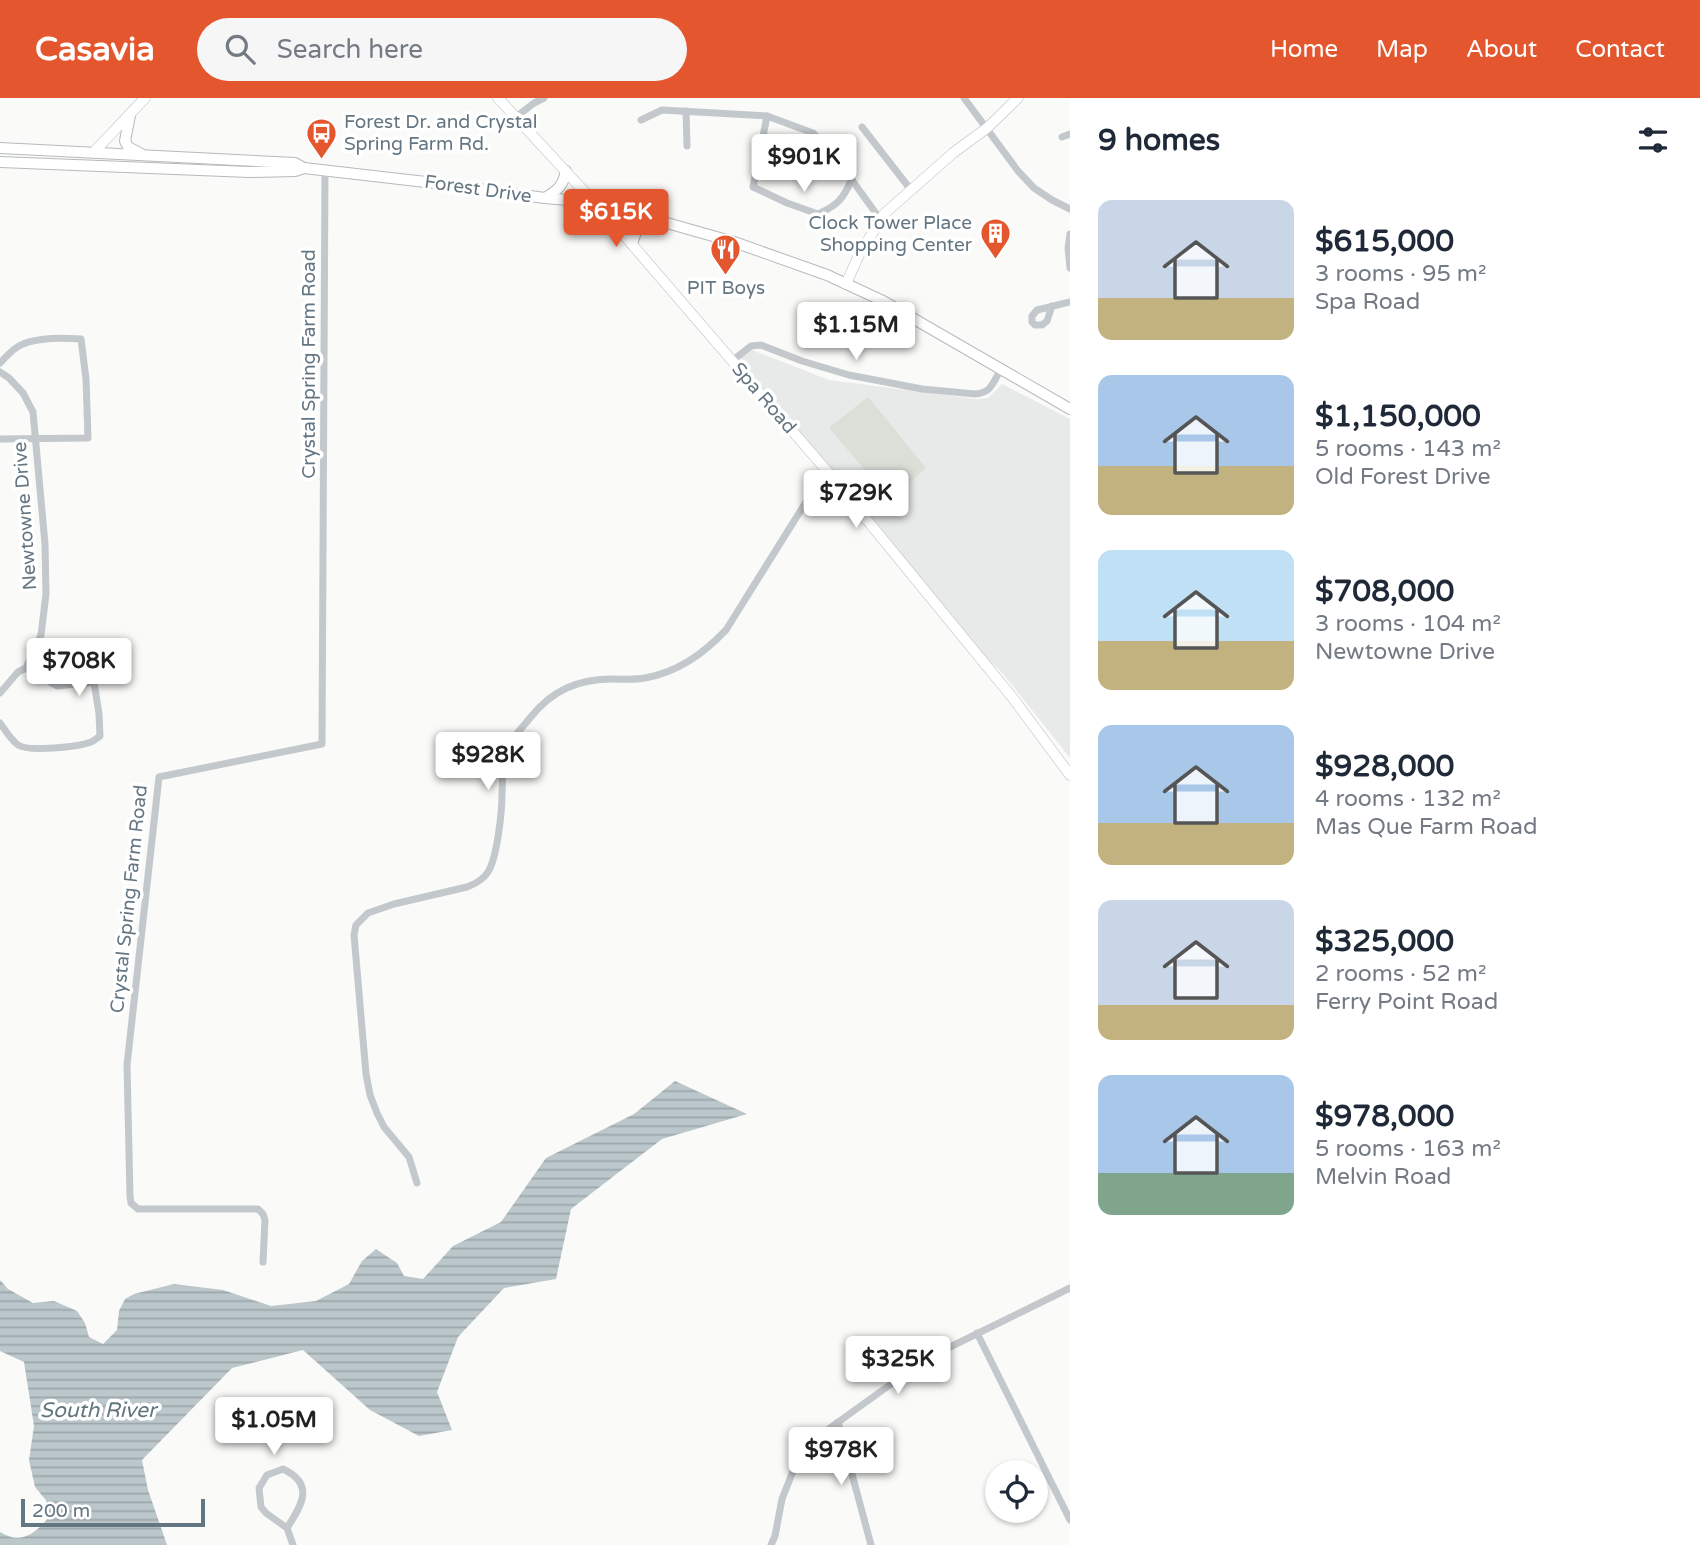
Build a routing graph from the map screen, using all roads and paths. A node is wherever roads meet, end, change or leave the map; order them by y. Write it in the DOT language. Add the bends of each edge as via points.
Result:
graph roads {
  1 [pos="145,98"];
  2 [pos="498,98"];
  3 [pos="544,98"];
  4 [pos="964,98"];
  5 [pos="1018,98"];
  6 [pos="686,111"];
  7 [pos="130,115"];
  8 [pos="767,116"];
  9 [pos="516,117"];
  10 [pos="641,120"];
  11 [pos="863,127"];
  12 [pos="987,128"];
  13 [pos="687,146"];
  14 [pos="0,148"];
  15 [pos="94,152"];
  16 [pos="142,155"];
  17 [pos="0,163"];
  18 [pos="81,166"];
  19 [pos="304,168"];
  20 [pos="325,171"];
  21 [pos="566,171"];
  22 [pos="852,179"];
  23 [pos="911,190"];
  24 [pos="545,198"];
  25 [pos="596,204"];
  26 [pos="1070,209"];
  27 [pos="650,219"];
  28 [pos="880,219"];
  29 [pos="1070,234"];
  30 [pos="632,244"];
  31 [pos="1070,268"];
  32 [pos="846,284"];
  33 [pos="1070,302"];
  34 [pos="1052,306"];
  35 [pos="732,361"];
  36 [pos="0,363"];
  37 [pos="1001,369"];
  38 [pos="0,372"];
  39 [pos="1070,409"];
  40 [pos="36,438"];
  41 [pos="0,439"];
  42 [pos="826,470"];
  43 [pos="26,668"];
  44 [pos="0,693"];
  45 [pos="0,723"];
  46 [pos="1070,775"];
  47 [pos="417,1183"];
  48 [pos="263,1262"];
  49 [pos="1070,1288"];
  50 [pos="977,1333"];
  51 [pos="838,1422"];
  52 [pos="1070,1520"];
  53 [pos="287,1528"];
  54 [pos="293,1545"];
  55 [pos="771,1545"];
  56 [pos="871,1545"];
  1 -- 7 [label="street"];
  2 -- 9 [label="street, Spa Road"];
  3 -- 9 [label="street"];
  4 -- 12 [label="street"];
  5 -- 12 [label="street"];
  6 -- 8 [label="street"];
  6 -- 10 [label="street" via="663,110"];
  6 -- 13 [label="street"];
  7 -- 15 [label="street"];
  7 -- 16 [label="main road" via="125,141"];
  8 -- 22 [label="street" via="813,133"];
  8 -- 22 [label="street" via="753,187 818,214 843,198"];
  9 -- 21 [label="street, Spa Road"];
  11 -- 23 [label="street"];
  12 -- 23 [label="street"];
  12 -- 26 [label="street" via="1034,188"];
  14 -- 15 [label="main road, Forest Drive"];
  15 -- 16 [label="main road, Forest Drive"];
  15 -- 18 [label="main road"];
  16 -- 19 [label="main road, Forest Drive" via="295,163"];
  17 -- 18 [label="main road, Forest Drive"];
  18 -- 19 [label="main road, Forest Drive" via="249,172"];
  19 -- 20 [label="main road, Forest Drive"];
  20 -- 24 [label="main road, Forest Drive"];
  20 -- 48 [label="street, Crystal Spring Farm Road" via="322,744 159,777 127,1065 131,1203 138,1209 258,1209 265,1220"];
  21 -- 24 [label="main road" via="564,182"];
  21 -- 25 [label="street, Spa Road"];
  22 -- 28 [label="street"];
  23 -- 28 [label="street"];
  24 -- 25 [label="main road, Forest Drive"];
  25 -- 27 [label="main road, Forest Drive"];
  25 -- 30 [label="street, Spa Road"];
  27 -- 30 [label="main road" via="637,229"];
  27 -- 32 [label="main road, Forest Drive" via="756,249"];
  28 -- 32 [label="street"];
  29 -- 31 [label="street"];
  30 -- 35 [label="street, Spa Road"];
  32 -- 37 [label="main road, Forest Drive"];
  33 -- 34 [label="street"];
  35 -- 37 [label="street" via="751,346 761,345 849,375 975,394 988,390"];
  35 -- 42 [label="street, Spa Road"];
  36 -- 40 [label="street" via="22,344 81,338 88,438"];
  37 -- 39 [label="main road, Forest Drive"];
  38 -- 40 [label="street, Newtowne Drive" via="23,393 33,412"];
  40 -- 41 [label="street"];
  40 -- 43 [label="street, Newtowne Drive" via="46,594 41,635"];
  42 -- 46 [label="street, Spa Road"];
  42 -- 47 [label="street" via="726,630 703,652 648,677 600,679 565,688 534,712 505,753 497,837 484,878 467,887 375,910 356,925 370,1096 384,1127 409,1157"];
  43 -- 44 [label="street, Newtowne Drive"];
  43 -- 45 [label="street" via="57,686 94,682 100,736 92,742 25,749"];
  49 -- 50 [label="street"];
  50 -- 51 [label="street" via="912,1369"];
  50 -- 52 [label="street"];
  51 -- 55 [label="street" via="809,1443 797,1461"];
  51 -- 56 [label="street"];
  53 -- 53 [label="street" via="303,1495 300,1482 283,1469 267,1475 258,1488 261,1507"];
  53 -- 54 [label="street"];
}
